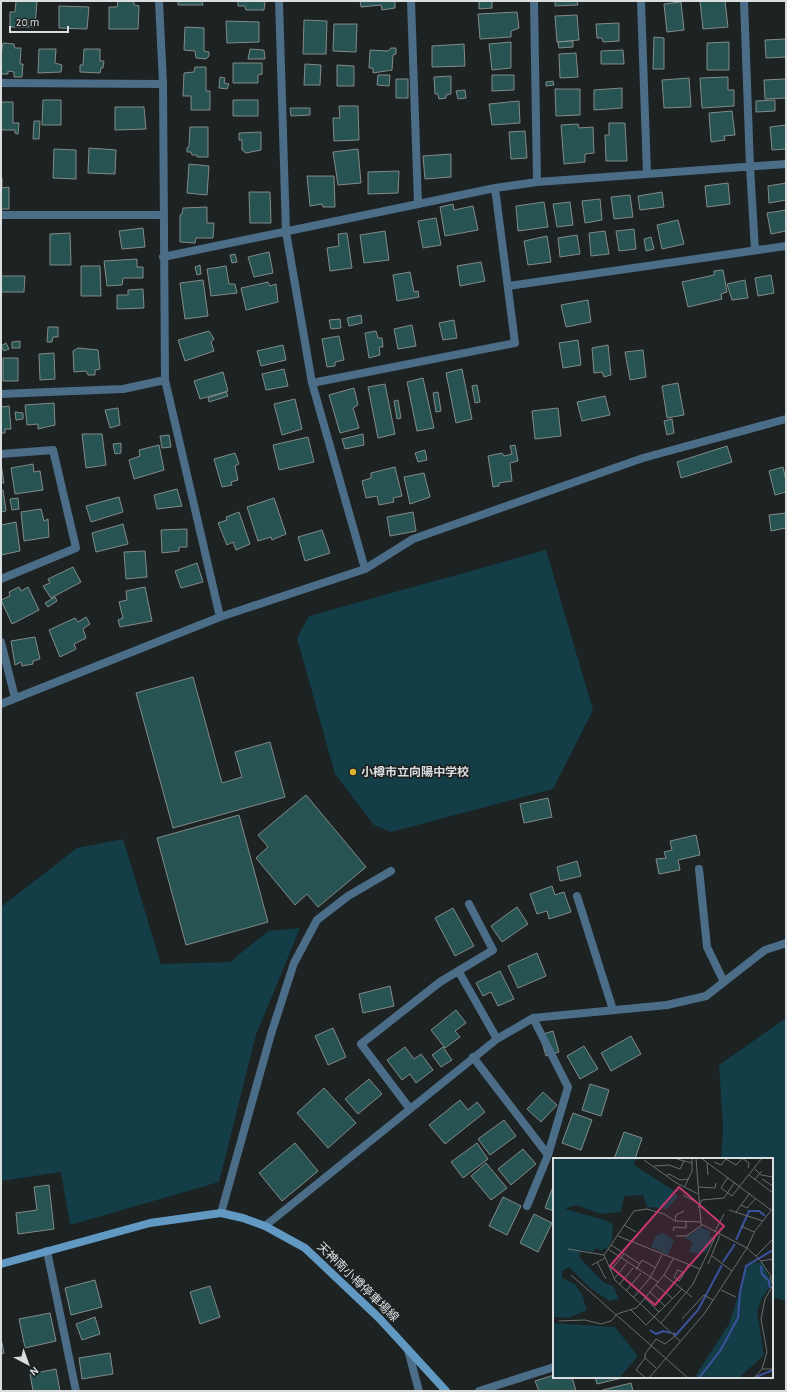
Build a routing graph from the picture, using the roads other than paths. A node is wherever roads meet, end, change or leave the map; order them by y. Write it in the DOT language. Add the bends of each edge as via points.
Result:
graph roads {
  1 [pos="159,1"];
  2 [pos="279,1"];
  3 [pos="411,1"];
  4 [pos="534,1"];
  5 [pos="641,1"];
  6 [pos="744,1"];
  7 [pos="1,83"];
  8 [pos="163,84"];
  9 [pos="786,164"];
  10 [pos="750,167"];
  11 [pos="647,174"];
  12 [pos="537,182"];
  13 [pos="494,188"];
  14 [pos="418,204"];
  15 [pos="1,215"];
  16 [pos="163,215"];
  17 [pos="286,232"];
  18 [pos="786,246"];
  19 [pos="755,250"];
  20 [pos="163,257"];
  21 [pos="508,286"];
  22 [pos="165,380"];
  23 [pos="312,383"];
  24 [pos="1,394"];
  25 [pos="786,419"];
  26 [pos="1,454"];
  27 [pos="365,569"];
  28 [pos="1,579"];
  29 [pos="220,617"];
  30 [pos="1,642"];
  31 [pos="15,698"];
  32 [pos="1,704"];
  33 [pos="699,869"];
  34 [pos="391,871"];
  35 [pos="577,896"];
  36 [pos="469,904"];
  37 [pos="786,943"];
  38 [pos="459,972"];
  39 [pos="724,982"];
  40 [pos="613,1010"];
  41 [pos="533,1018"];
  42 [pos="496,1039"];
  43 [pos="473,1058"];
  44 [pos="410,1109"];
  45 [pos="548,1155"];
  46 [pos="527,1206"];
  47 [pos="221,1213"];
  48 [pos="265,1226"];
  49 [pos="47,1251"];
  50 [pos="1,1264"];
  51 [pos="408,1350"];
  52 [pos="553,1367"];
  53 [pos="76,1391"];
  54 [pos="419,1391"];
  55 [pos="446,1391"];
  56 [pos="479,1391"];
  1 -- 8 [label="street"];
  2 -- 17 [label="street"];
  3 -- 14 [label="street"];
  4 -- 12 [label="street"];
  5 -- 11 [label="street"];
  6 -- 10 [label="street"];
  7 -- 8 [label="street"];
  8 -- 16 [label="street"];
  9 -- 10 [label="street"];
  10 -- 11 [label="street"];
  10 -- 19 [label="street"];
  11 -- 12 [label="street"];
  12 -- 13 [label="street"];
  13 -- 14 [label="street"];
  13 -- 21 [label="street"];
  14 -- 17 [label="street"];
  15 -- 16 [label="street"];
  16 -- 20 [label="street"];
  17 -- 20 [label="street"];
  17 -- 23 [label="street"];
  18 -- 19 [label="street"];
  19 -- 21 [label="street"];
  20 -- 22 [label="street"];
  21 -- 23 [label="street" via="515,344"];
  22 -- 24 [label="street" via="123,389"];
  22 -- 29 [label="street"];
  23 -- 27 [label="street"];
  25 -- 27 [label="street" via="643,458 413,539"];
  26 -- 28 [label="street" via="53,450 76,548"];
  27 -- 29 [label="street"];
  29 -- 31 [label="street"];
  30 -- 31 [label="street"];
  31 -- 32 [label="street"];
  33 -- 39 [label="street" via="707,947"];
  34 -- 47 [label="street" via="348,896 318,920 294,963 271,1034"];
  35 -- 40 [label="street"];
  36 -- 38 [label="street" via="493,950"];
  37 -- 39 [label="street" via="765,950"];
  38 -- 42 [label="street"];
  38 -- 44 [label="street" via="440,982 361,1044"];
  39 -- 40 [label="street" via="706,996 667,1005"];
  40 -- 41 [label="street"];
  41 -- 42 [label="street"];
  41 -- 45 [label="street" via="568,1087"];
  42 -- 43 [label="street"];
  43 -- 44 [label="street"];
  43 -- 45 [label="street"];
  44 -- 48 [label="street"];
  45 -- 46 [label="street"];
  47 -- 48 [label="main road, 天神南小樽停車場線"];
  47 -- 49 [label="main road, 天神南小樽停車場線" via="150,1223"];
  48 -- 51 [label="main road, 天神南小樽停車場線" via="305,1248 379,1318"];
  49 -- 50 [label="main road, 天神南小樽停車場線"];
  49 -- 53 [label="street"];
  51 -- 54 [label="street"];
  51 -- 55 [label="main road, 天神南小樽停車場線"];
  52 -- 56 [label="street"];
}
